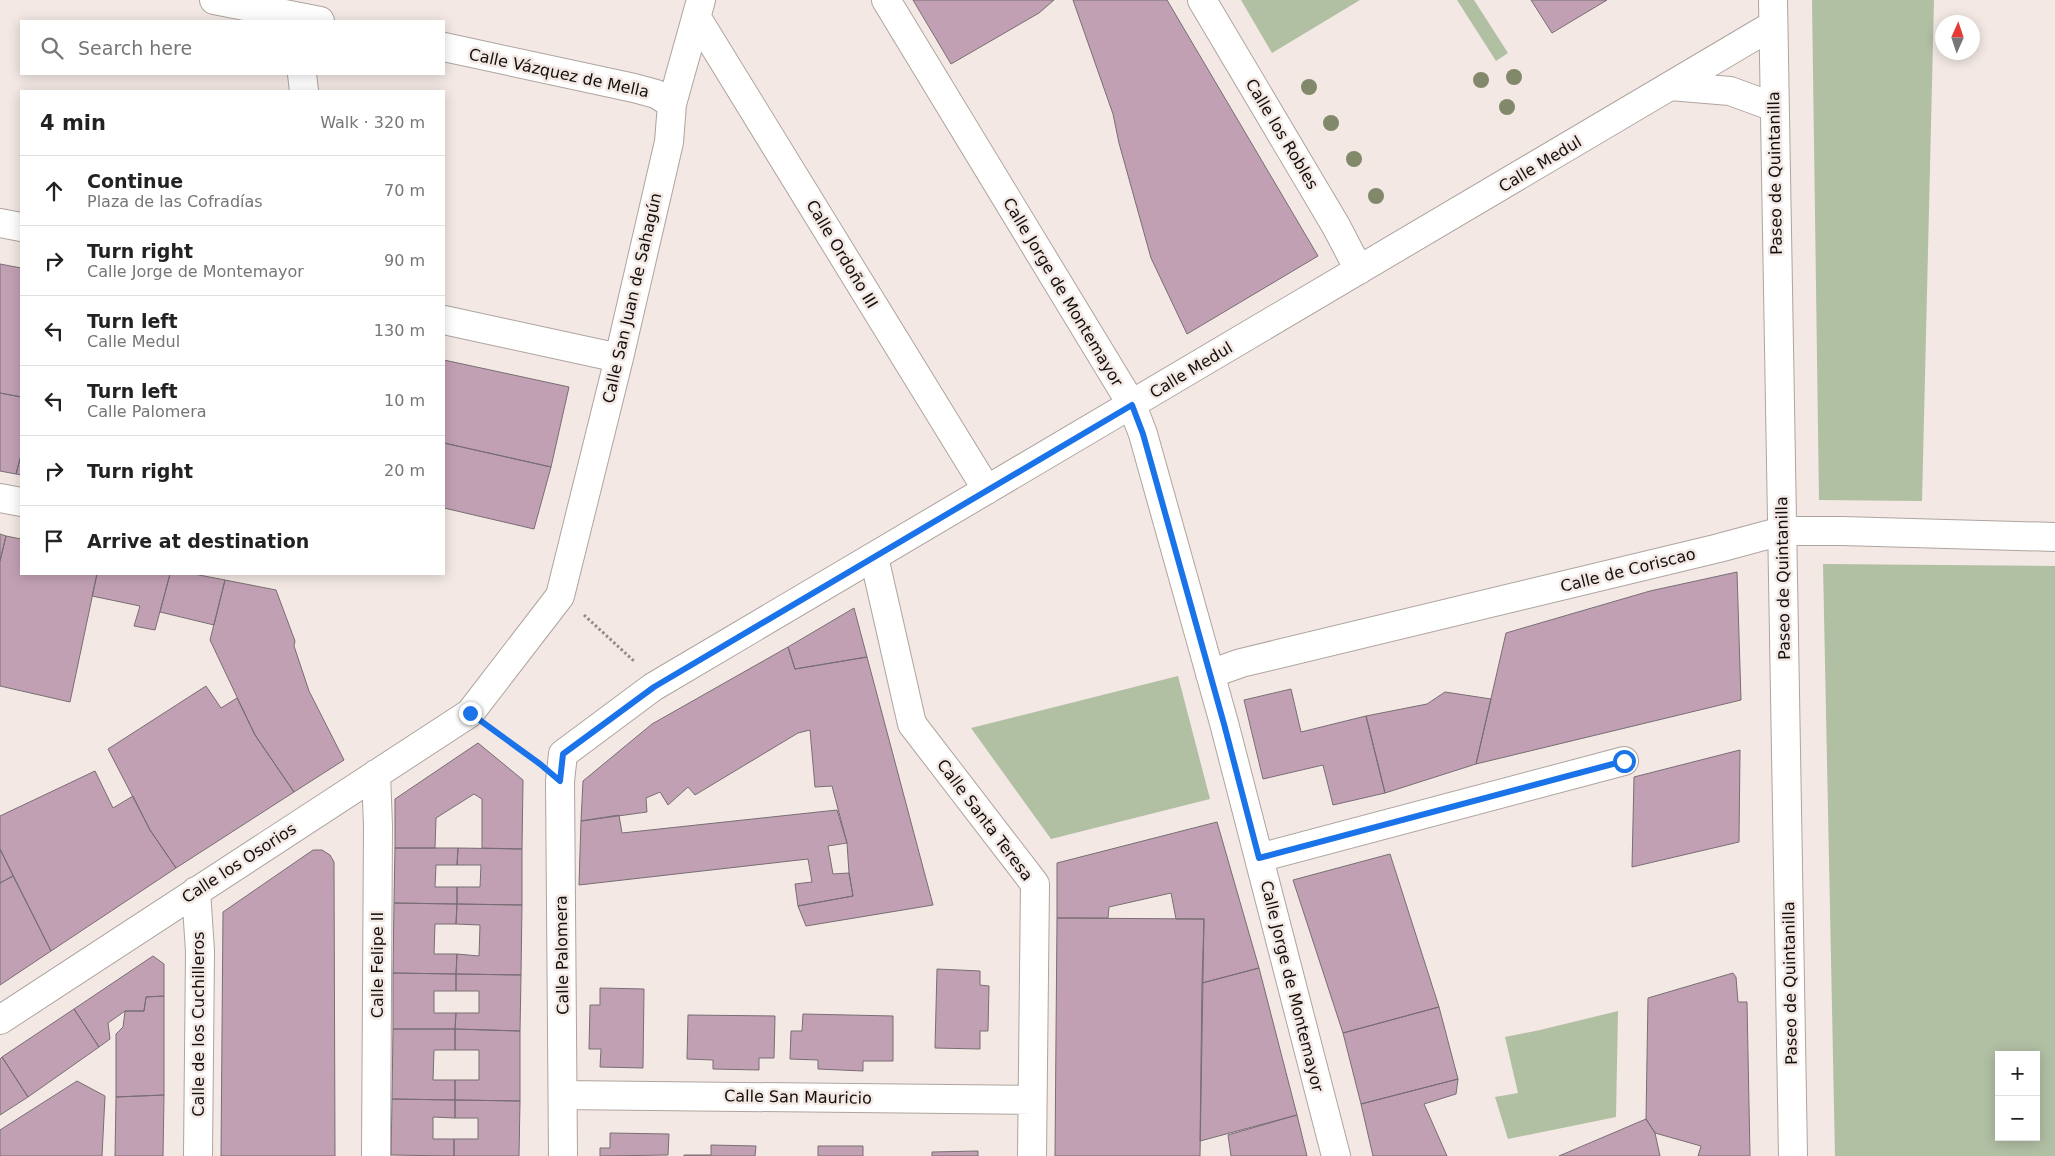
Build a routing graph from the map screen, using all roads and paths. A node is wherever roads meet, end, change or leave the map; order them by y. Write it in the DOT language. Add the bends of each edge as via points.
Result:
graph roads {
  1 [pos="214,0"];
  2 [pos="886,0"];
  3 [pos="1202,0"];
  4 [pos="699,9"];
  5 [pos="292,13"];
  6 [pos="1773,13"];
  7 [pos="316,20"];
  8 [pos="445,47"];
  9 [pos="302,75"];
  10 [pos="1670,86"];
  11 [pos="304,90"];
  12 [pos="672,104"];
  13 [pos="1774,107"];
  14 [pos="0,223"];
  15 [pos="20,227"];
  16 [pos="1359,270"];
  17 [pos="445,320"];
  18 [pos="618,358"];
  19 [pos="1132,405"];
  20 [pos="987,490"];
  21 [pos="0,498"];
  22 [pos="20,502"];
  23 [pos="1782,531"];
  24 [pos="2055,536"];
  25 [pos="874,557"];
  26 [pos="560,596"];
  27 [pos="1210,674"];
  28 [pos="654,687"];
  29 [pos="474,709"];
  30 [pos="563,754"];
  31 [pos="1624,761"];
  32 [pos="376,774"];
  33 [pos="560,781"];
  34 [pos="1259,858"];
  35 [pos="196,891"];
  36 [pos="0,1020"];
  37 [pos="563,1095"];
  38 [pos="1032,1100"];
  39 [pos="198,1156"];
  40 [pos="376,1156"];
  41 [pos="563,1156"];
  42 [pos="1032,1156"];
  43 [pos="1336,1156"];
  44 [pos="1793,1156"];
  1 -- 5 [label="street"];
  2 -- 19 [label="street, Calle Jorge de Montemayor"];
  3 -- 16 [label="street, Calle los Robles"];
  4 -- 12 [label="street, Calle San Juan de Sahagún"];
  4 -- 20 [label="street, Calle Ordoño III"];
  5 -- 7 [label="street"];
  6 -- 10 [label="street, Calle Medul"];
  6 -- 13 [label="street, Paseo de Quintanilla"];
  8 -- 12 [label="street, Calle Vázquez de Mella" via="634,88 656,94"];
  9 -- 11 [label="street"];
  10 -- 13 [label="street" via="1730,91"];
  10 -- 16 [label="street, Calle Medul"];
  12 -- 18 [label="street, Calle San Juan de Sahagún" via="669,142"];
  13 -- 23 [label="street, Paseo de Quintanilla"];
  14 -- 15 [label="street"];
  16 -- 19 [label="street, Calle Medul"];
  17 -- 18 [label="street"];
  18 -- 26 [label="street, Calle San Juan de Sahagún"];
  19 -- 20 [label="street, Calle Medul"];
  19 -- 27 [label="street, Calle Jorge de Montemayor"];
  20 -- 25 [label="street, Calle Medul"];
  21 -- 22 [label="street"];
  23 -- 24 [label="street, Calle de Coriscao"];
  23 -- 27 [label="street, Calle de Coriscao" via="1241,663"];
  23 -- 44 [label="street, Paseo de Quintanilla"];
  25 -- 28 [label="street, Calle Medul"];
  25 -- 38 [label="street, Calle Santa Teresa" via="912,724 1035,884"];
  26 -- 28 [label="path" via="640,666"];
  26 -- 29 [label="street, Calle los Osorios"];
  27 -- 34 [label="street, Calle Jorge de Montemayor"];
  28 -- 30 [label="street, Calle Medul"];
  29 -- 32 [label="street, Calle los Osorios"];
  29 -- 33 [label="path"];
  30 -- 33 [label="street, Calle Palomera"];
  31 -- 34 [label="street"];
  32 -- 35 [label="street, Calle los Osorios"];
  32 -- 40 [label="street, Calle Felipe II"];
  33 -- 37 [label="street, Calle Palomera"];
  34 -- 43 [label="street, Calle Jorge de Montemayor"];
  35 -- 36 [label="street, Calle los Osorios"];
  35 -- 39 [label="street, Calle de los Cuchilleros" via="200,951"];
  37 -- 38 [label="street, Calle San Mauricio"];
  37 -- 41 [label="street, Calle Palomera"];
  38 -- 42 [label="street, Calle Santa Teresa"];
}
